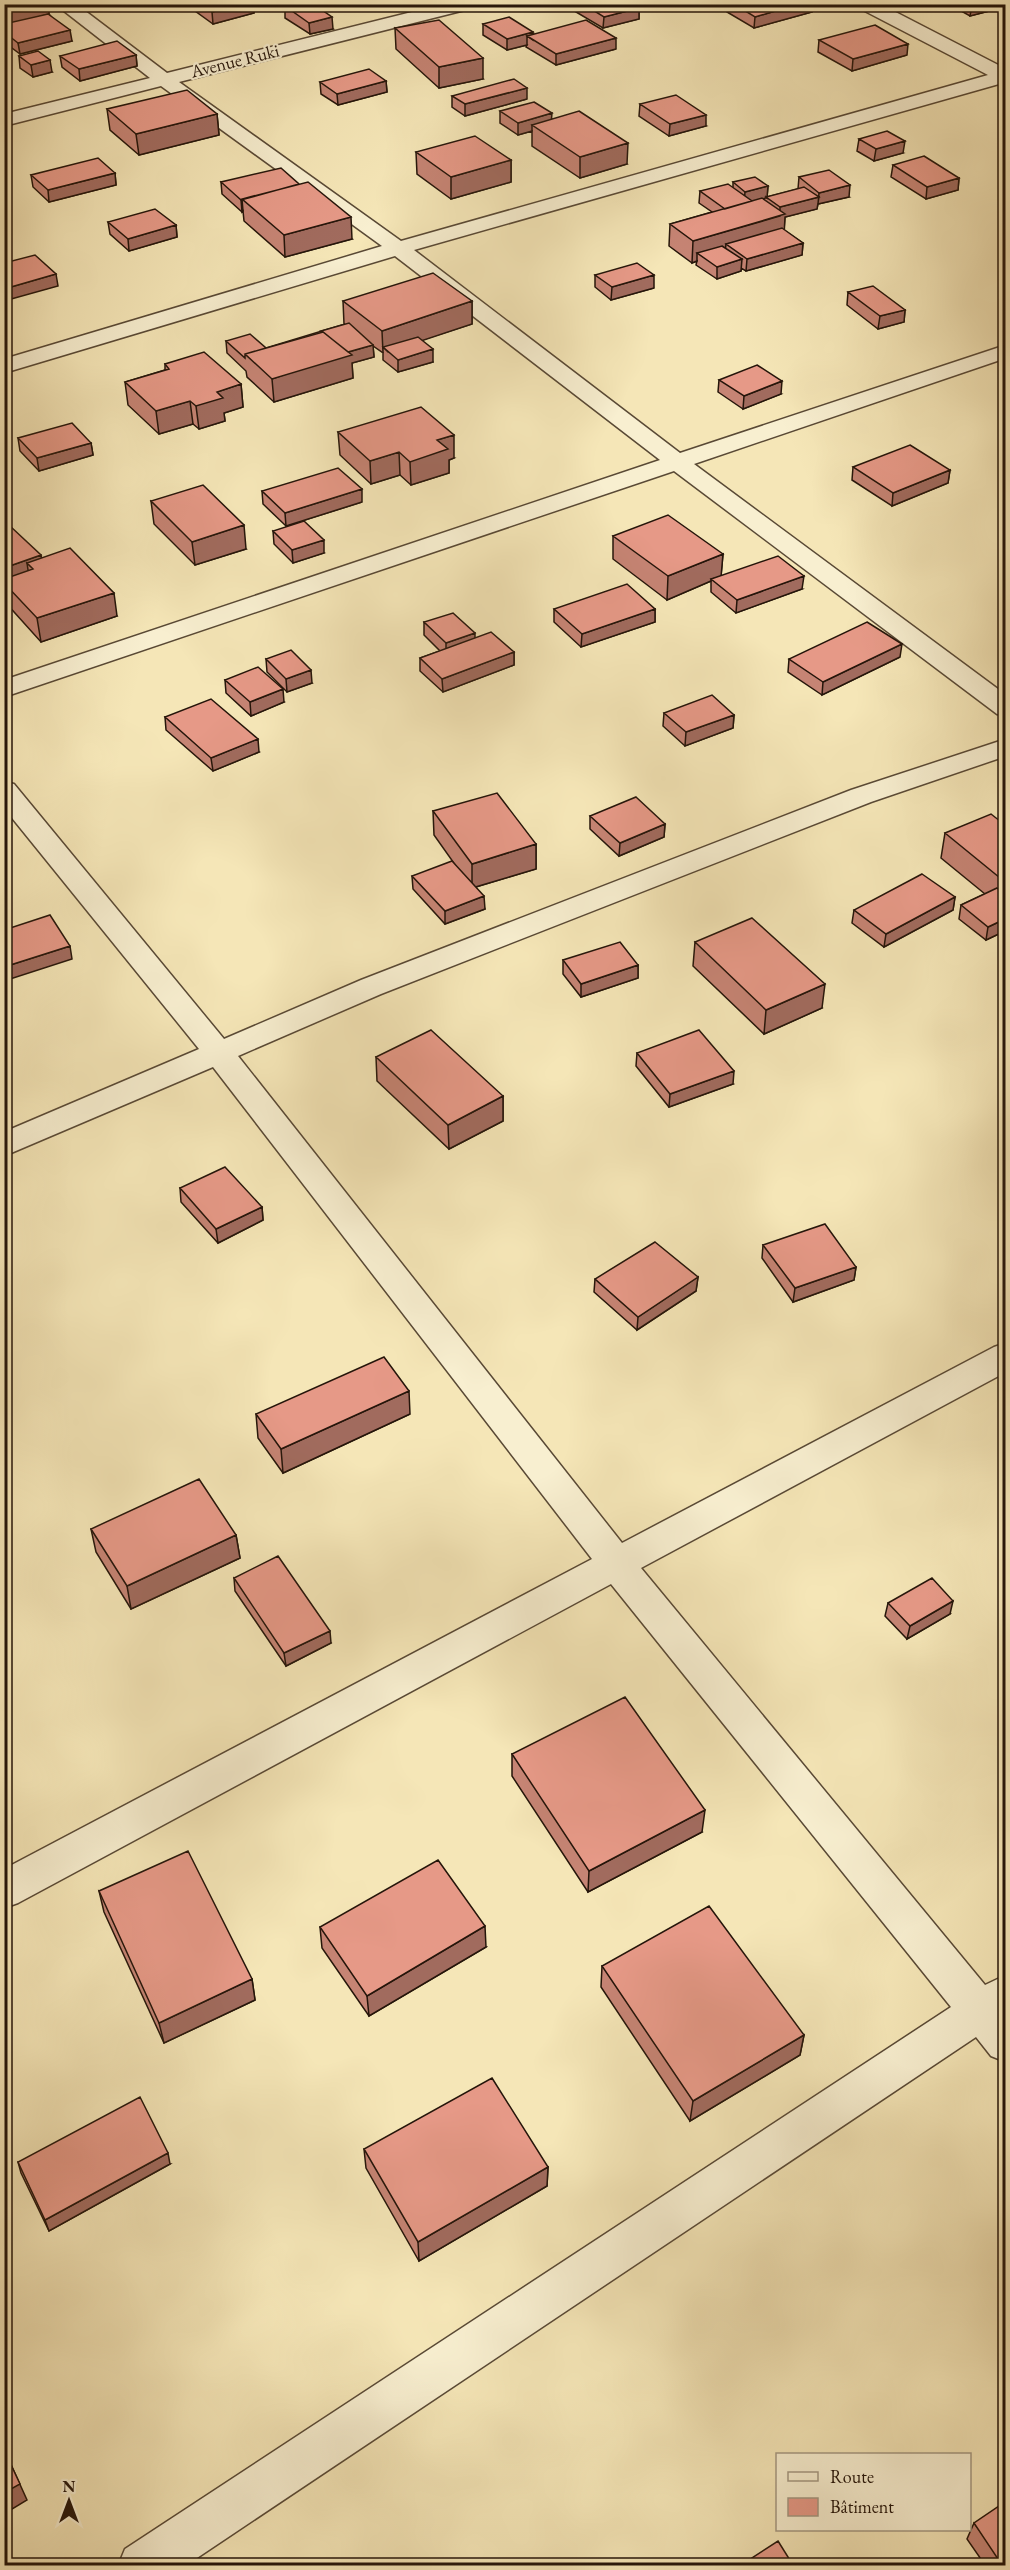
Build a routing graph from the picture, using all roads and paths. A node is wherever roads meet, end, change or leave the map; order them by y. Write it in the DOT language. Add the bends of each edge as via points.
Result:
graph roads {
  1 [pos="64,4"];
  2 [pos="467,4"];
  3 [pos="865,4"];
  4 [pos="1005,77"];
  5 [pos="163,80"];
  6 [pos="4,120"];
  7 [pos="398,248"];
  8 [pos="1005,351"];
  9 [pos="4,366"];
  10 [pos="678,464"];
  11 [pos="4,689"];
  12 [pos="1005,708"];
  13 [pos="1005,747"];
  14 [pos="4,790"];
  15 [pos="219,1053"];
  16 [pos="4,1145"];
  17 [pos="1005,1356"];
  18 [pos="616,1563"];
  19 [pos="4,1890"];
  20 [pos="997,2015"];
  21 [pos="142,2565"];
  1 -- 5 [label="street"];
  2 -- 5 [label="street, Avenue Ruki"];
  3 -- 4 [label="street"];
  4 -- 7 [label="street"];
  5 -- 6 [label="street, Avenue Ruki"];
  5 -- 7 [label="street"];
  7 -- 9 [label="street"];
  7 -- 10 [label="street"];
  8 -- 10 [label="street"];
  10 -- 11 [label="street"];
  10 -- 12 [label="street"];
  13 -- 15 [label="street" via="838,805 371,987"];
  14 -- 15 [label="street"];
  15 -- 16 [label="street"];
  15 -- 18 [label="street"];
  17 -- 18 [label="street"];
  18 -- 19 [label="street"];
  18 -- 20 [label="street"];
  20 -- 21 [label="street"];
}
